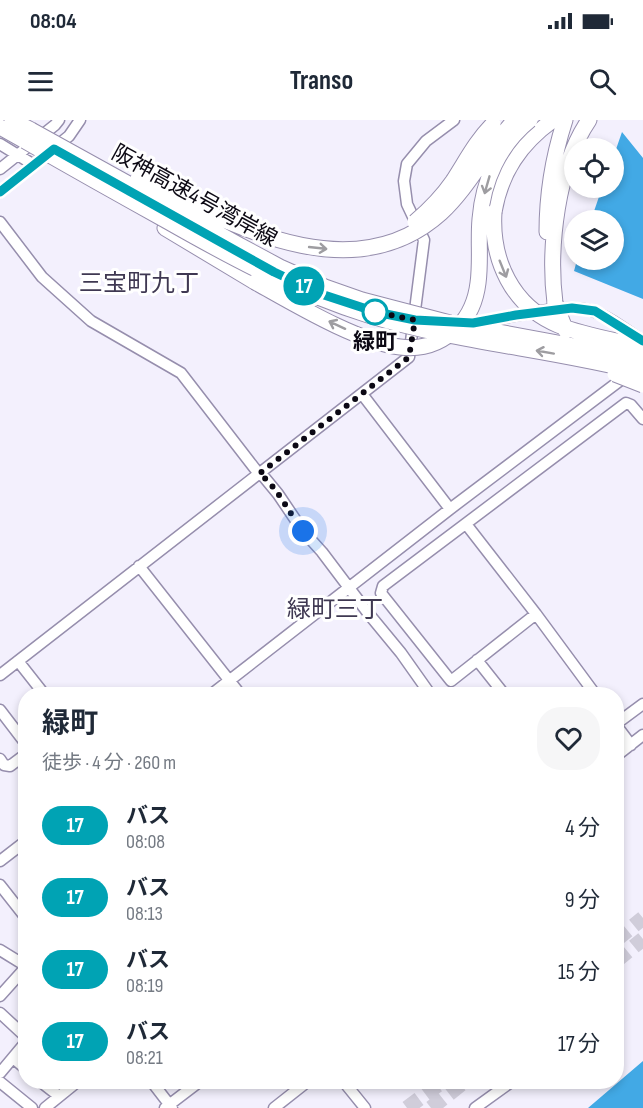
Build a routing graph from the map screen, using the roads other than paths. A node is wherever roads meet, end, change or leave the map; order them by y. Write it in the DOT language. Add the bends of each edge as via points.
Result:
graph roads {
  1 [pos="12,120"];
  2 [pos="59,120"];
  3 [pos="80,120"];
  4 [pos="454,120"];
  5 [pos="515,120"];
  6 [pos="530,120"];
  7 [pos="553,120"];
  8 [pos="566,120"];
  9 [pos="589,120"];
  10 [pos="495,122"];
  11 [pos="0,127"];
  12 [pos="34,135"];
  13 [pos="0,144"];
  14 [pos="18,154"];
  15 [pos="55,154"];
  16 [pos="34,165"];
  17 [pos="0,169"];
  18 [pos="0,192"];
  19 [pos="0,222"];
  20 [pos="352,249"];
  21 [pos="555,303"];
  22 [pos="415,320"];
  23 [pos="643,341"];
  24 [pos="643,347"];
  25 [pos="643,361"];
  26 [pos="643,373"];
  27 [pos="643,385"];
  28 [pos="362,394"];
  29 [pos="643,419"];
  30 [pos="259,474"];
  31 [pos="450,509"];
  32 [pos="466,524"];
  33 [pos="139,566"];
  34 [pos="349,588"];
  35 [pos="536,614"];
  36 [pos="477,660"];
  37 [pos="18,661"];
  38 [pos="0,675"];
  39 [pos="229,681"];
  40 [pos="38,687"];
  41 [pos="221,687"];
  42 [pos="234,687"];
  43 [pos="424,687"];
  44 [pos="498,687"];
  45 [pos="590,687"];
  46 [pos="643,704"];
  47 [pos="0,711"];
  48 [pos="624,718"];
  49 [pos="18,734"];
  50 [pos="624,735"];
  51 [pos="643,735"];
  52 [pos="631,745"];
  53 [pos="624,750"];
  54 [pos="0,759"];
  55 [pos="18,760"];
  56 [pos="18,847"];
  57 [pos="0,861"];
  58 [pos="0,885"];
  59 [pos="18,907"];
  60 [pos="0,950"];
  61 [pos="18,961"];
  62 [pos="18,975"];
  63 [pos="0,996"];
  64 [pos="0,1014"];
  65 [pos="18,1029"];
  66 [pos="18,1052"];
  67 [pos="13,1058"];
  68 [pos="18,1062"];
  69 [pos="0,1073"];
  70 [pos="0,1082"];
  71 [pos="50,1089"];
  72 [pos="68,1089"];
  73 [pos="157,1089"];
  74 [pos="191,1089"];
  75 [pos="298,1089"];
  76 [pos="350,1089"];
  77 [pos="501,1089"];
  78 [pos="59,1096"];
  79 [pos="169,1107"];
  80 [pos="32,1108"];
  81 [pos="45,1108"];
  82 [pos="273,1108"];
  83 [pos="365,1108"];
  84 [pos="475,1108"];
  1 -- 12 [label="highway, 阪神高速4号湾岸線"];
  2 -- 12 [label="street"];
  3 -- 15 [label="street"];
  4 -- 22 [label="street" via="426,141 407,164 404,181 408,204 424,240"];
  5 -- 20 [label="highway, bridge" via="439,214 404,238 382,246"];
  6 -- 15 [label="highway, one-way, bridge" via="506,145 486,186 480,220 478,286 470,312 444,339 414,347 374,340 294,303 107,193"];
  7 -- 24 [label="highway, one-way, bridge" via="528,141 502,180 494,212 494,239 501,266 514,291 544,319"];
  8 -- 21 [label="highway" via="550,178 547,218 548,263"];
  9 -- 21 [label="highway" via="572,153 559,207 554,248"];
  10 -- 20 [label="highway, bridge" via="424,215 392,238"];
  11 -- 15 [label="highway, 阪神高速4号湾岸線, bridge"];
  12 -- 14 [label="street"];
  12 -- 15 [label="street"];
  12 -- 20 [label="highway, one-way, bridge" via="258,235 299,246"];
  12 -- 25 [label="highway, 阪神高速4号湾岸線, bridge" via="249,251 325,287 439,320"];
  13 -- 14 [label="street"];
  14 -- 16 [label="street"];
  14 -- 17 [label="street"];
  15 -- 16 [label="street"];
  15 -- 22 [label="street" via="321,294"];
  26 -- 15 [label="highway, 阪神高速4号湾岸線, one-way, bridge" via="424,330 340,306 240,261"];
  16 -- 18 [label="street"];
  19 -- 30 [label="street" via="42,277 91,321 181,373"];
  21 -- 27 [label="highway, bridge" via="568,334 582,352"];
  22 -- 23 [label="street" via="473,323 572,308 595,311"];
  22 -- 28 [label="street" via="409,357"];
  25 -- 31 [label="street"];
  28 -- 30 [label="street"];
  28 -- 31 [label="street"];
  29 -- 32 [label="street" via="626,403"];
  30 -- 33 [label="street"];
  30 -- 34 [label="street"];
  31 -- 34 [label="street"];
  32 -- 35 [label="street"];
  32 -- 36 [label="street" via="383,586 381,592 451,681"];
  33 -- 37 [label="street"];
  33 -- 39 [label="street"];
  34 -- 39 [label="street"];
  34 -- 43 [label="street"];
  35 -- 36 [label="street"];
  35 -- 45 [label="street"];
  36 -- 44 [label="street"];
  37 -- 38 [label="street"];
  37 -- 40 [label="street"];
  39 -- 41 [label="street"];
  39 -- 42 [label="street"];
  46 -- 48 [label="street"];
  47 -- 49 [label="street"];
  50 -- 52 [label="street"];
  51 -- 52 [label="street"];
  52 -- 53 [label="street"];
  54 -- 55 [label="street" via="10,766"];
  56 -- 57 [label="street"];
  58 -- 59 [label="street"];
  60 -- 61 [label="street"];
  62 -- 63 [label="street"];
  64 -- 65 [label="street"];
  66 -- 67 [label="street"];
  67 -- 68 [label="street"];
  67 -- 69 [label="street"];
  70 -- 80 [label="street"];
  71 -- 78 [label="street"];
  72 -- 78 [label="street"];
  73 -- 79 [label="street"];
  74 -- 79 [label="street"];
  75 -- 82 [label="street"];
  76 -- 83 [label="street"];
  77 -- 84 [label="street"];
  78 -- 81 [label="street"];
}
